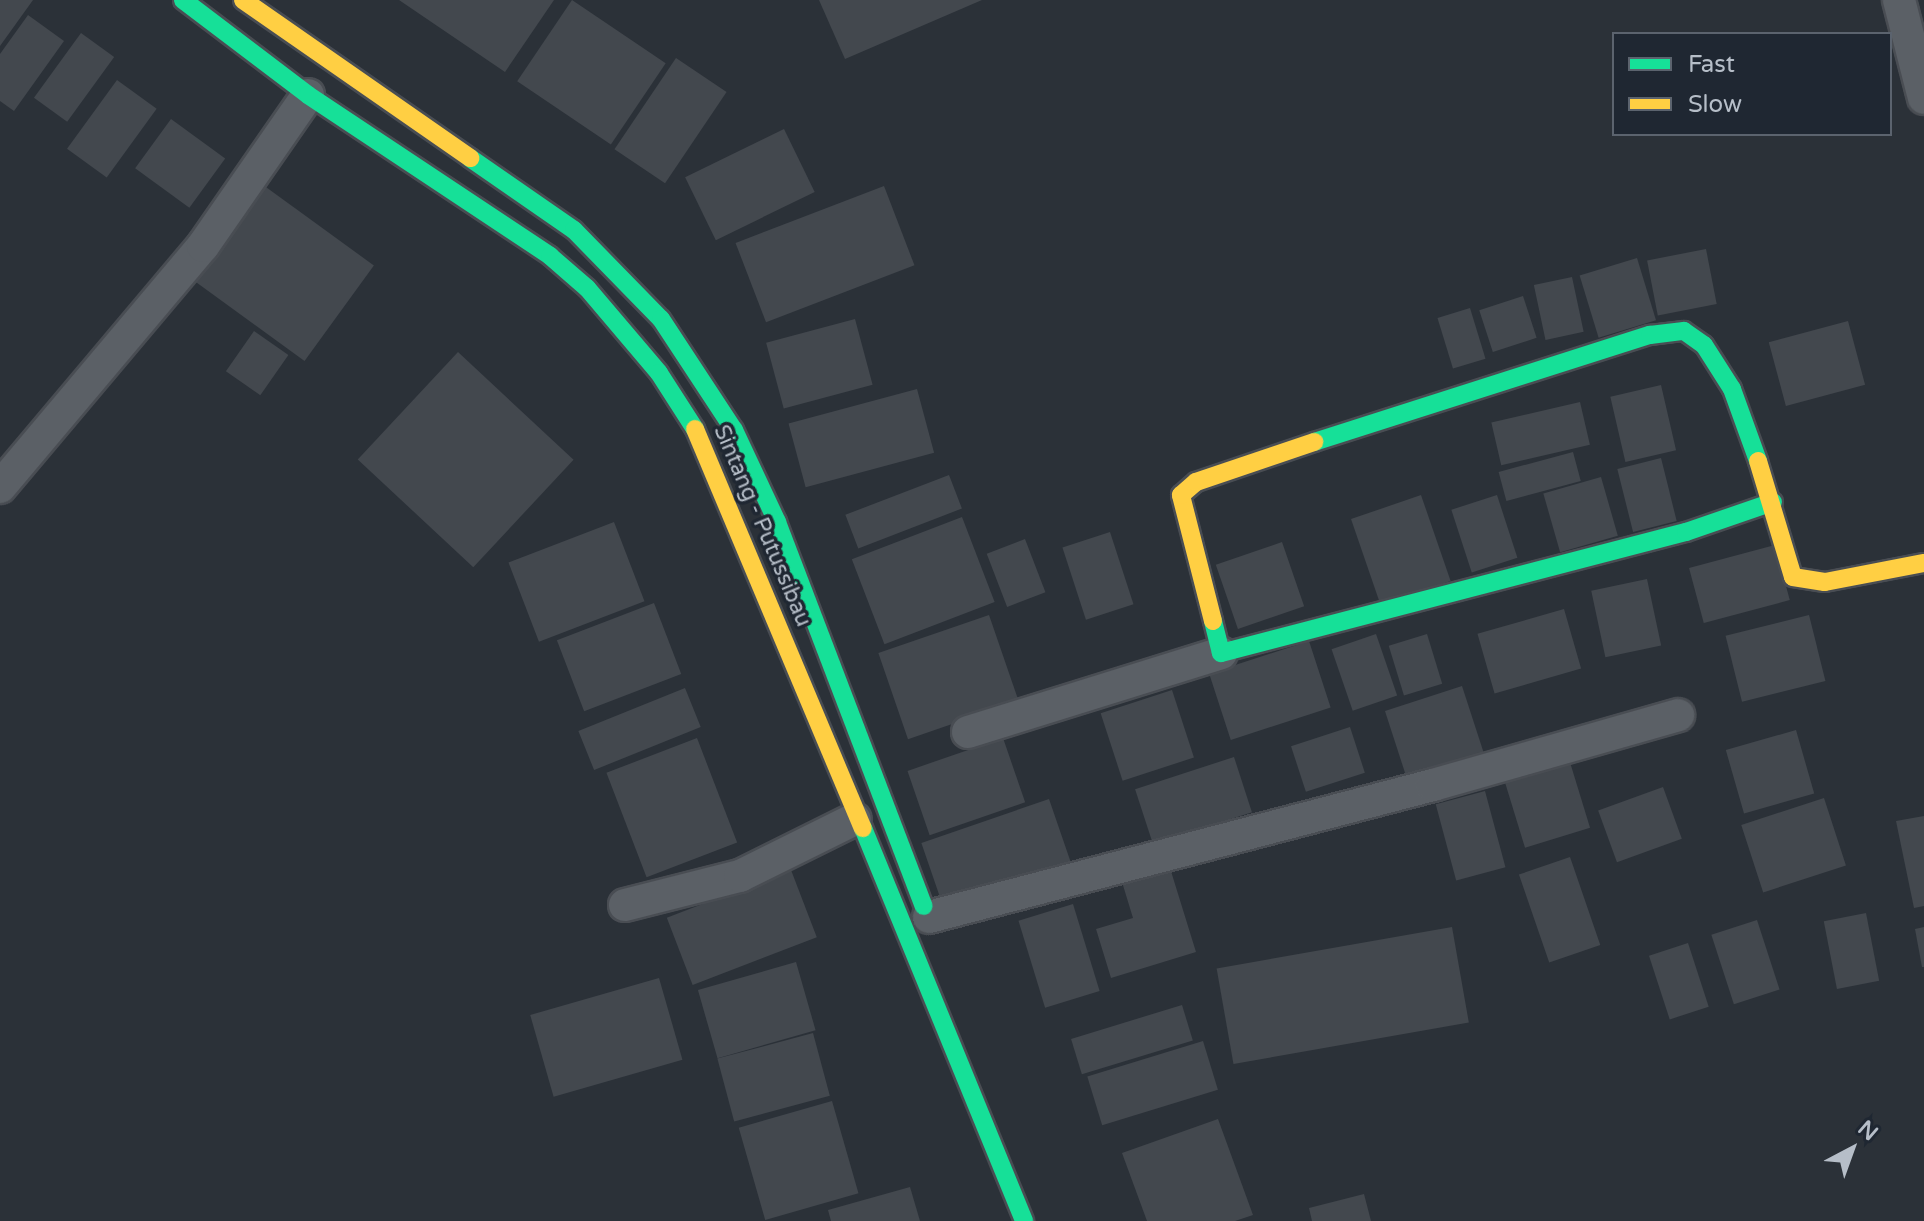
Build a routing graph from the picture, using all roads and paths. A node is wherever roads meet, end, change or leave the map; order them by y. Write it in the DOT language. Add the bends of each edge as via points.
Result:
graph roads {
  1 [pos="183,0"];
  2 [pos="243,0"];
  3 [pos="1899,0"];
  4 [pos="1916,36"];
  5 [pos="308,95"];
  6 [pos="1924,98"];
  7 [pos="0,487"];
  8 [pos="1773,502"];
  9 [pos="1924,563"];
  10 [pos="1221,653"];
  11 [pos="1678,715"];
  12 [pos="968,732"];
  13 [pos="855,819"];
  14 [pos="625,905"];
  15 [pos="932,925"];
  16 [pos="1024,1221"];
  1 -- 5 [label="main road, Sintang - Putussibau"];
  2 -- 15 [label="main road, Sintang - Putussibau" via="574,230 661,319 734,430 777,522"];
  3 -- 4 [label="street"];
  4 -- 6 [label="street"];
  5 -- 7 [label="street" via="203,246"];
  5 -- 13 [label="main road, Sintang - Putussibau" via="550,256 587,288 659,373 693,425 724,489"];
  8 -- 9 [label="main road" via="1793,577 1825,582"];
  8 -- 10 [label="main road" via="1686,532"];
  8 -- 10 [label="main road" via="1732,389 1704,345 1684,331 1650,335 1196,482 1181,495 1184,523"];
  10 -- 12 [label="street"];
  11 -- 15 [label="street"];
  13 -- 14 [label="street" via="740,876"];
  13 -- 16 [label="main road, Sintang - Putussibau" via="910,938"];
}
